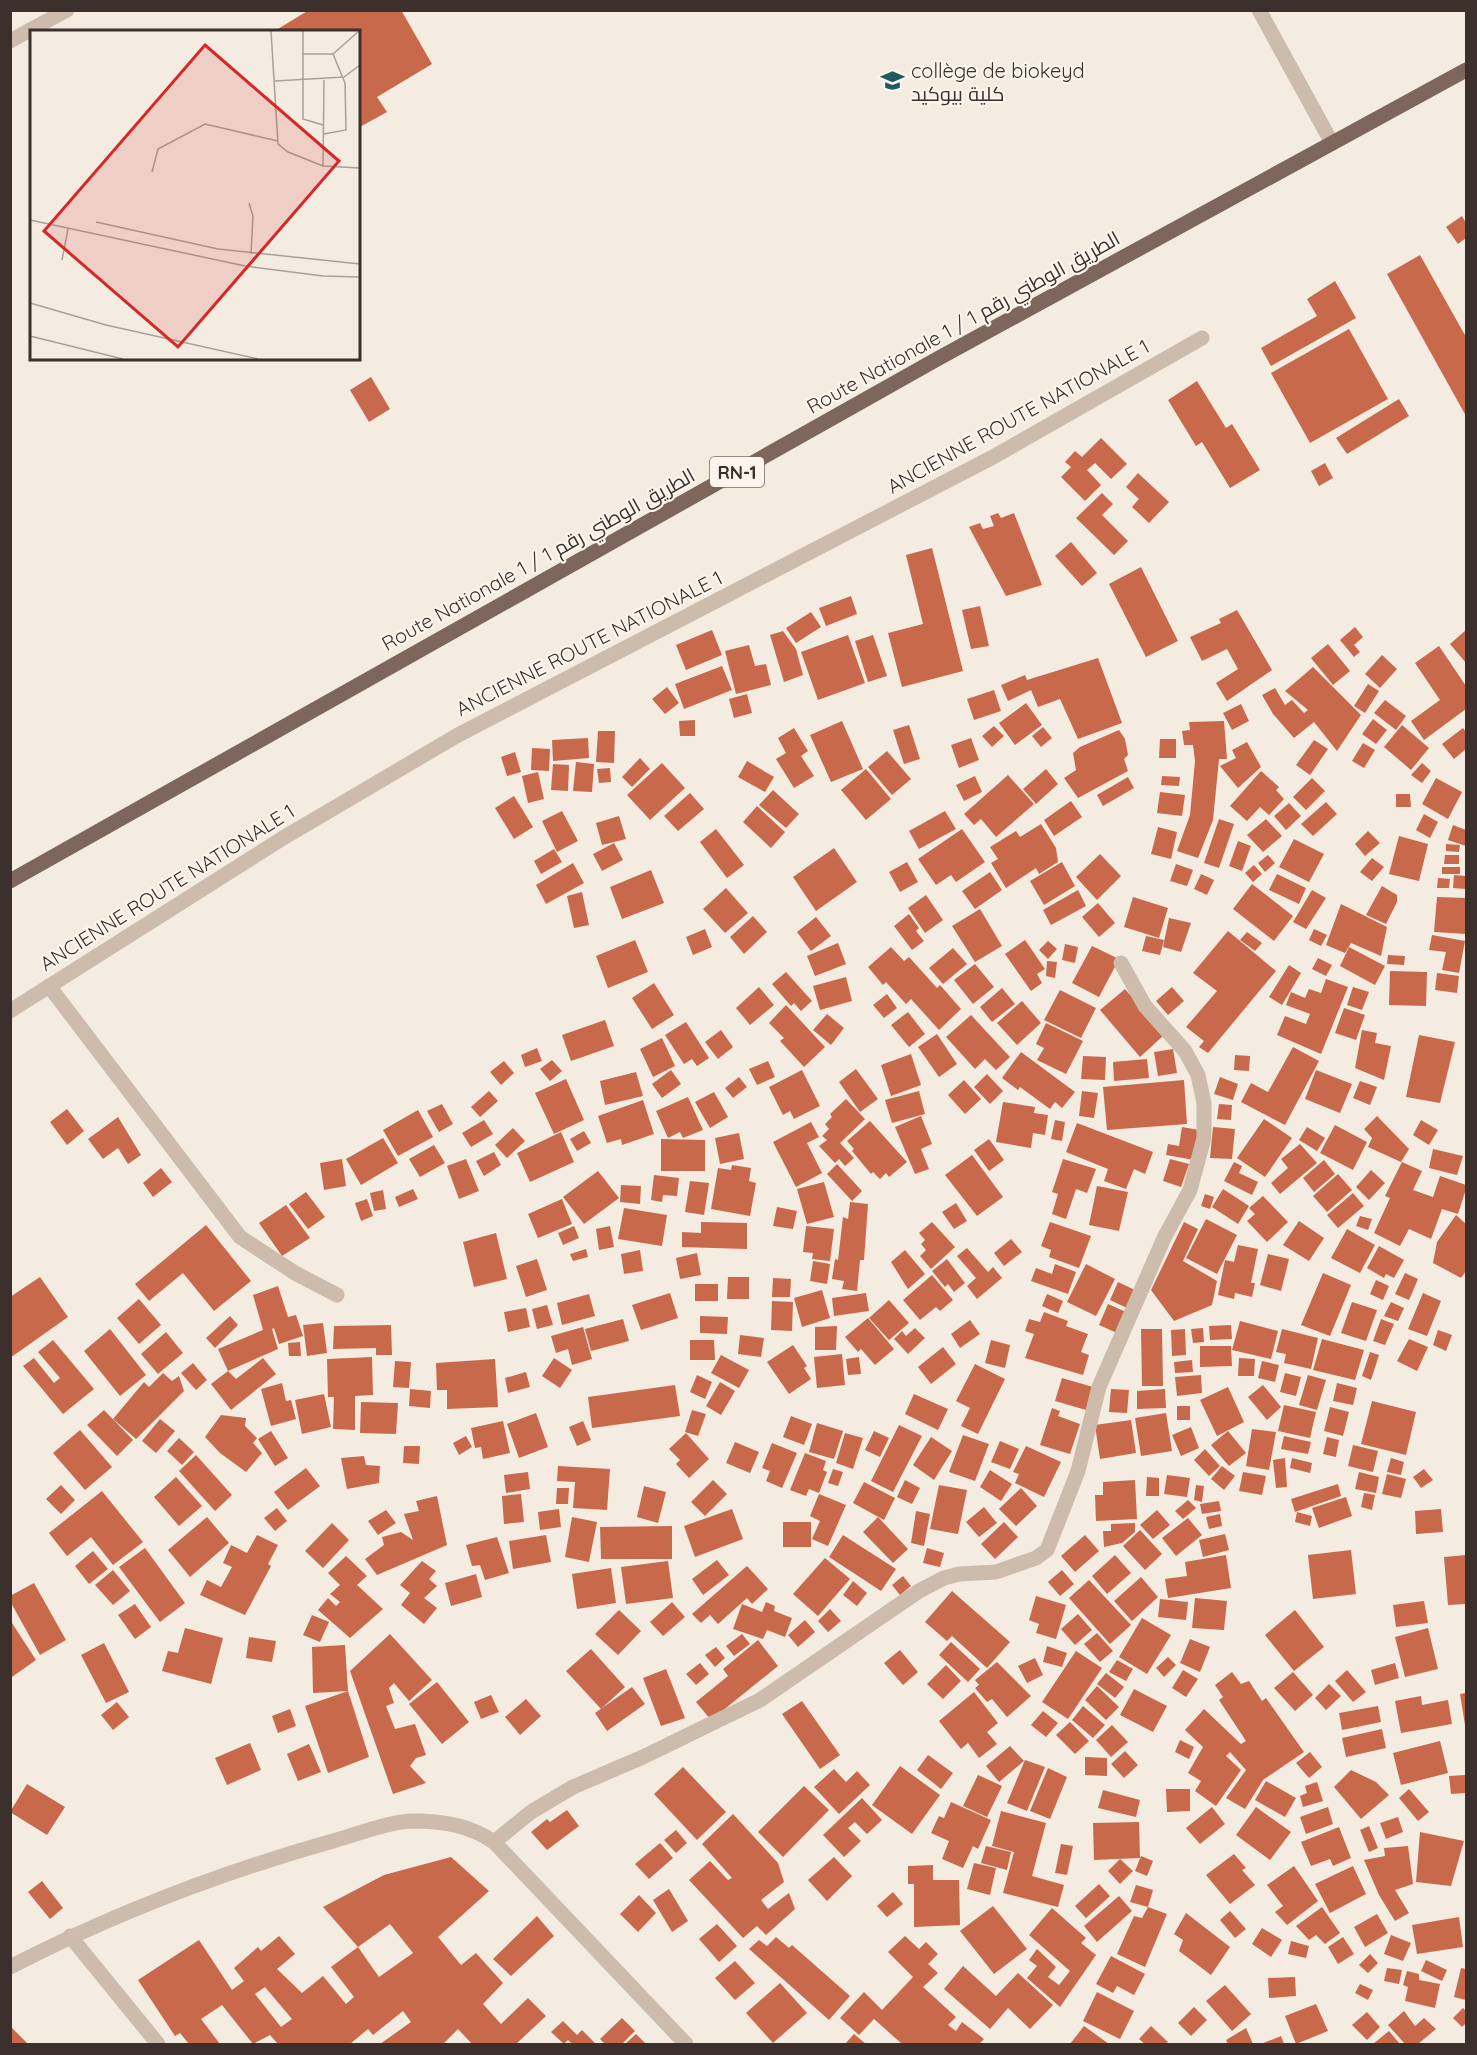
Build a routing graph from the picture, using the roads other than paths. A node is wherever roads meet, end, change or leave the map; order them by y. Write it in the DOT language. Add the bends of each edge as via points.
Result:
graph roads {
  1 [pos="67,10"];
  2 [pos="1259,10"];
  3 [pos="30,30"];
  4 [pos="30,30"];
  5 [pos="10,41"];
  6 [pos="1467,70"];
  7 [pos="1332,143"];
  8 [pos="1202,338"];
  9 [pos="10,881"];
  10 [pos="1121,963"];
  11 [pos="49,986"];
  12 [pos="10,1011"];
  13 [pos="337,1295"];
  14 [pos="494,1842"];
  15 [pos="70,1936"];
  16 [pos="10,1967"];
  17 [pos="158,2044"];
  18 [pos="686,2044"];
  1 -- 3 [label="street"];
  2 -- 7 [label="street"];
  4 -- 5 [label="street"];
  6 -- 7 [label="main road, Route Nationale 1 / الطريق الوطني رقم 1 / RN-1"];
  7 -- 9 [label="main road, Route Nationale 1 / الطريق الوطني رقم 1 / RN-1" via="928,364"];
  8 -- 11 [label="street, ANCIENNE ROUTE NATIONALE 1" via="993,457 458,735 283,838"];
  10 -- 14 [label="street" via="1145,1006 1185,1051 1198,1075 1204,1103 1204,1138 1190,1190 1164,1238 1100,1387 1078,1471 1047,1550 996,1572 959,1574 919,1591 760,1700 573,1786 531,1812"];
  11 -- 12 [label="street, ANCIENNE ROUTE NATIONALE 1"];
  11 -- 13 [label="street" via="240,1238"];
  14 -- 15 [label="street" via="475,1830 448,1822 410,1821 247,1869 151,1902"];
  14 -- 18 [label="street"];
  15 -- 16 [label="street"];
  15 -- 17 [label="street"];
}
